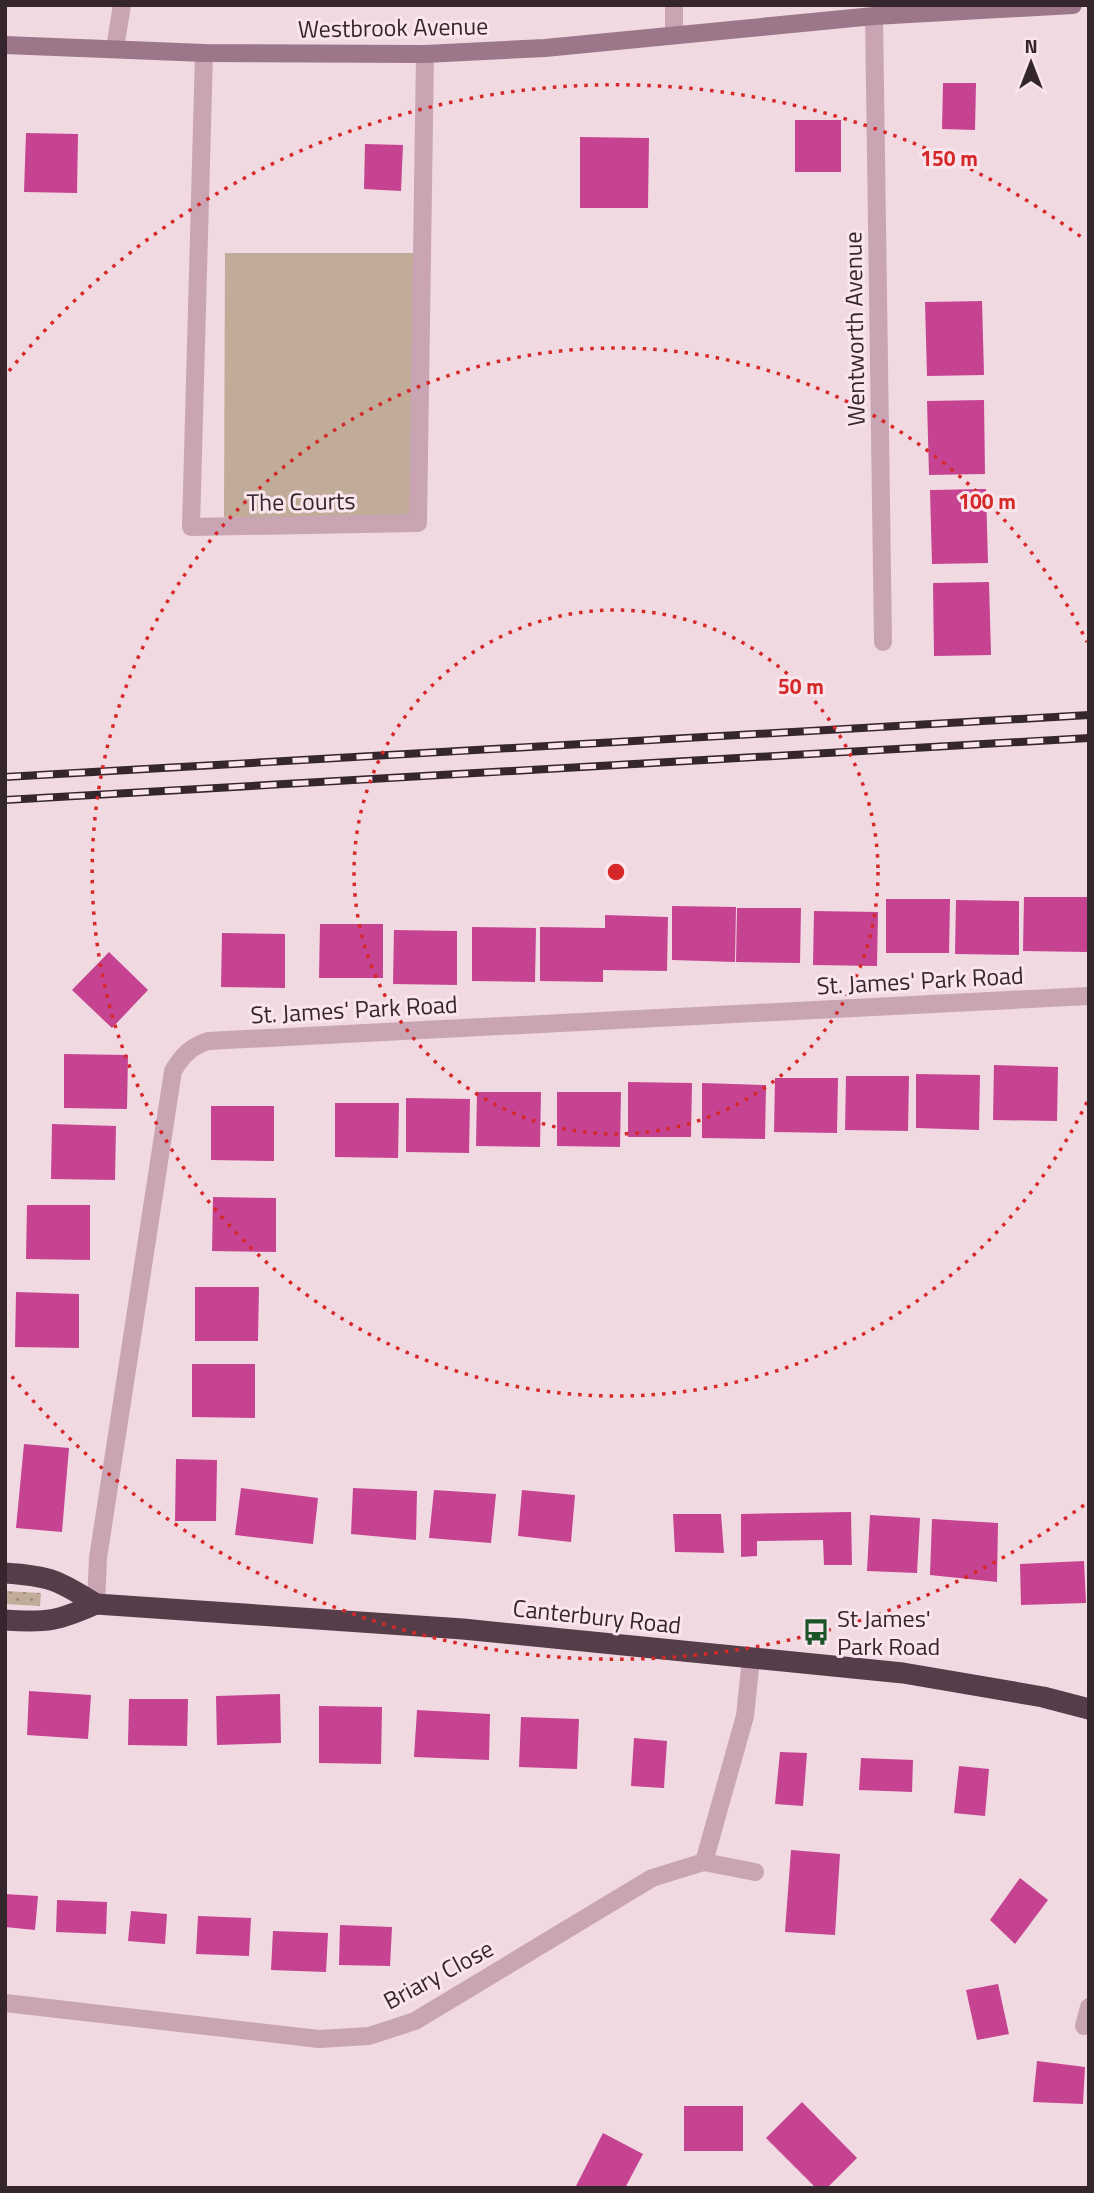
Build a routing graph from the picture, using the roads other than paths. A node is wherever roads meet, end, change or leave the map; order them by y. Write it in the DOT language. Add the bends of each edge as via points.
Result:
graph roads {
  1 [pos="122,5"];
  2 [pos="674,5"];
  3 [pos="1073,5"];
  4 [pos="874,16"];
  5 [pos="674,34"];
  6 [pos="5,45"];
  7 [pos="114,48"];
  8 [pos="204,53"];
  9 [pos="425,54"];
  10 [pos="883,642"];
  11 [pos="1089,996"];
  12 [pos="5,1573"];
  13 [pos="96,1604"];
  14 [pos="5,1620"];
  15 [pos="751,1659"];
  16 [pos="1089,1709"];
  17 [pos="704,1863"];
  18 [pos="755,1872"];
  19 [pos="5,2003"];
  20 [pos="1089,2007"];
  21 [pos="1084,2026"];
  1 -- 7 [label="street"];
  2 -- 5 [label="street"];
  3 -- 4 [label="street, Westbrook Avenue"];
  4 -- 5 [label="street, Westbrook Avenue"];
  4 -- 10 [label="street, Wentworth Avenue"];
  5 -- 9 [label="street, Westbrook Avenue" via="545,48"];
  6 -- 7 [label="street, Westbrook Avenue"];
  7 -- 8 [label="street, Westbrook Avenue"];
  8 -- 9 [label="street, Westbrook Avenue"];
  8 -- 9 [label="street, The Courts" via="191,527 418,523"];
  11 -- 13 [label="street, St. James' Park Road" via="195,1045 173,1071 98,1559"];
  12 -- 13 [label="highway, Canterbury Road" via="42,1575"];
  13 -- 14 [label="highway, Canterbury Road" via="63,1619"];
  13 -- 15 [label="highway, Canterbury Road" via="463,1629"];
  15 -- 16 [label="highway, Canterbury Road" via="903,1673"];
  15 -- 17 [label="street" via="745,1716"];
  17 -- 18 [label="street, Briary Close"];
  17 -- 19 [label="street, Briary Close" via="652,1878 415,2021 369,2036 319,2039"];
  20 -- 21 [label="street"];
}
